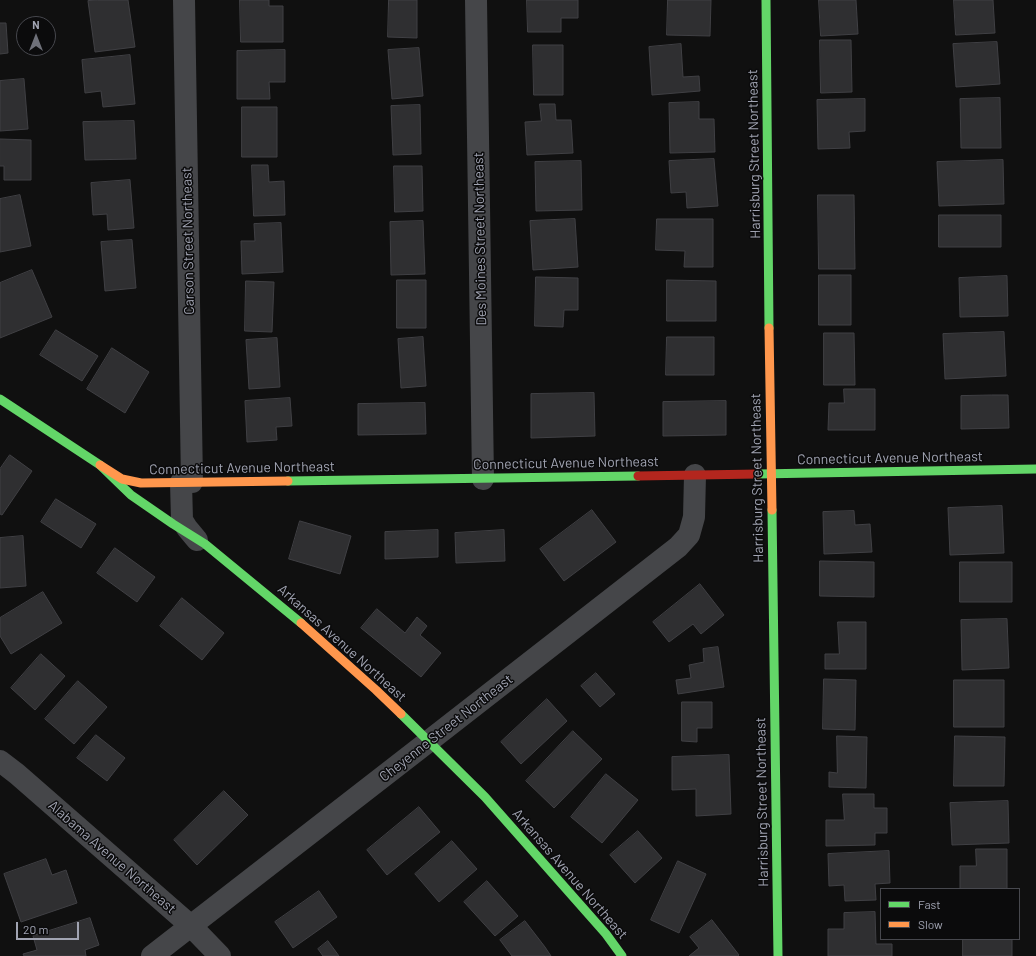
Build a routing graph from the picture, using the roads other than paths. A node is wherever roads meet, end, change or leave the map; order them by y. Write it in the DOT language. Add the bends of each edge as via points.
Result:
graph roads {
  1 [pos="184,0"];
  2 [pos="476,0"];
  3 [pos="766,0"];
  4 [pos="0,399"];
  5 [pos="100,465"];
  6 [pos="1036,469"];
  7 [pos="771,474"];
  8 [pos="695,475"];
  9 [pos="483,478"];
  10 [pos="187,482"];
  11 [pos="196,540"];
  12 [pos="429,741"];
  13 [pos="0,761"];
  14 [pos="191,926"];
  15 [pos="152,956"];
  16 [pos="220,956"];
  17 [pos="622,956"];
  18 [pos="778,956"];
  1 -- 10 [label="street, Carson Street Northeast"];
  2 -- 9 [label="street, Des Moines Street Northeast"];
  3 -- 7 [label="street, Harrisburg Street Northeast"];
  4 -- 5 [label="street, Arkansas Avenue Northeast"];
  5 -- 10 [label="street, Connecticut Avenue Northeast" via="122,479 141,483"];
  5 -- 11 [label="street, Arkansas Avenue Northeast" via="131,495"];
  6 -- 7 [label="street, Connecticut Avenue Northeast"];
  7 -- 8 [label="street, Connecticut Avenue Northeast"];
  7 -- 18 [label="street, Harrisburg Street Northeast"];
  8 -- 9 [label="street, Connecticut Avenue Northeast"];
  8 -- 12 [label="street, Cheyenne Street Northeast" via="694,518 689,535 678,547"];
  9 -- 10 [label="street, Connecticut Avenue Northeast"];
  10 -- 11 [label="street, Carson Street Northeast" via="182,520"];
  11 -- 12 [label="street, Arkansas Avenue Northeast" via="205,544 300,622"];
  12 -- 14 [label="street, Cheyenne Street Northeast"];
  12 -- 17 [label="street, Arkansas Avenue Northeast" via="484,797 606,934"];
  13 -- 14 [label="street, Alabama Avenue Northeast"];
  14 -- 15 [label="street, Cheyenne Street Northeast"];
  14 -- 16 [label="street, Alabama Avenue Northeast"];
}
